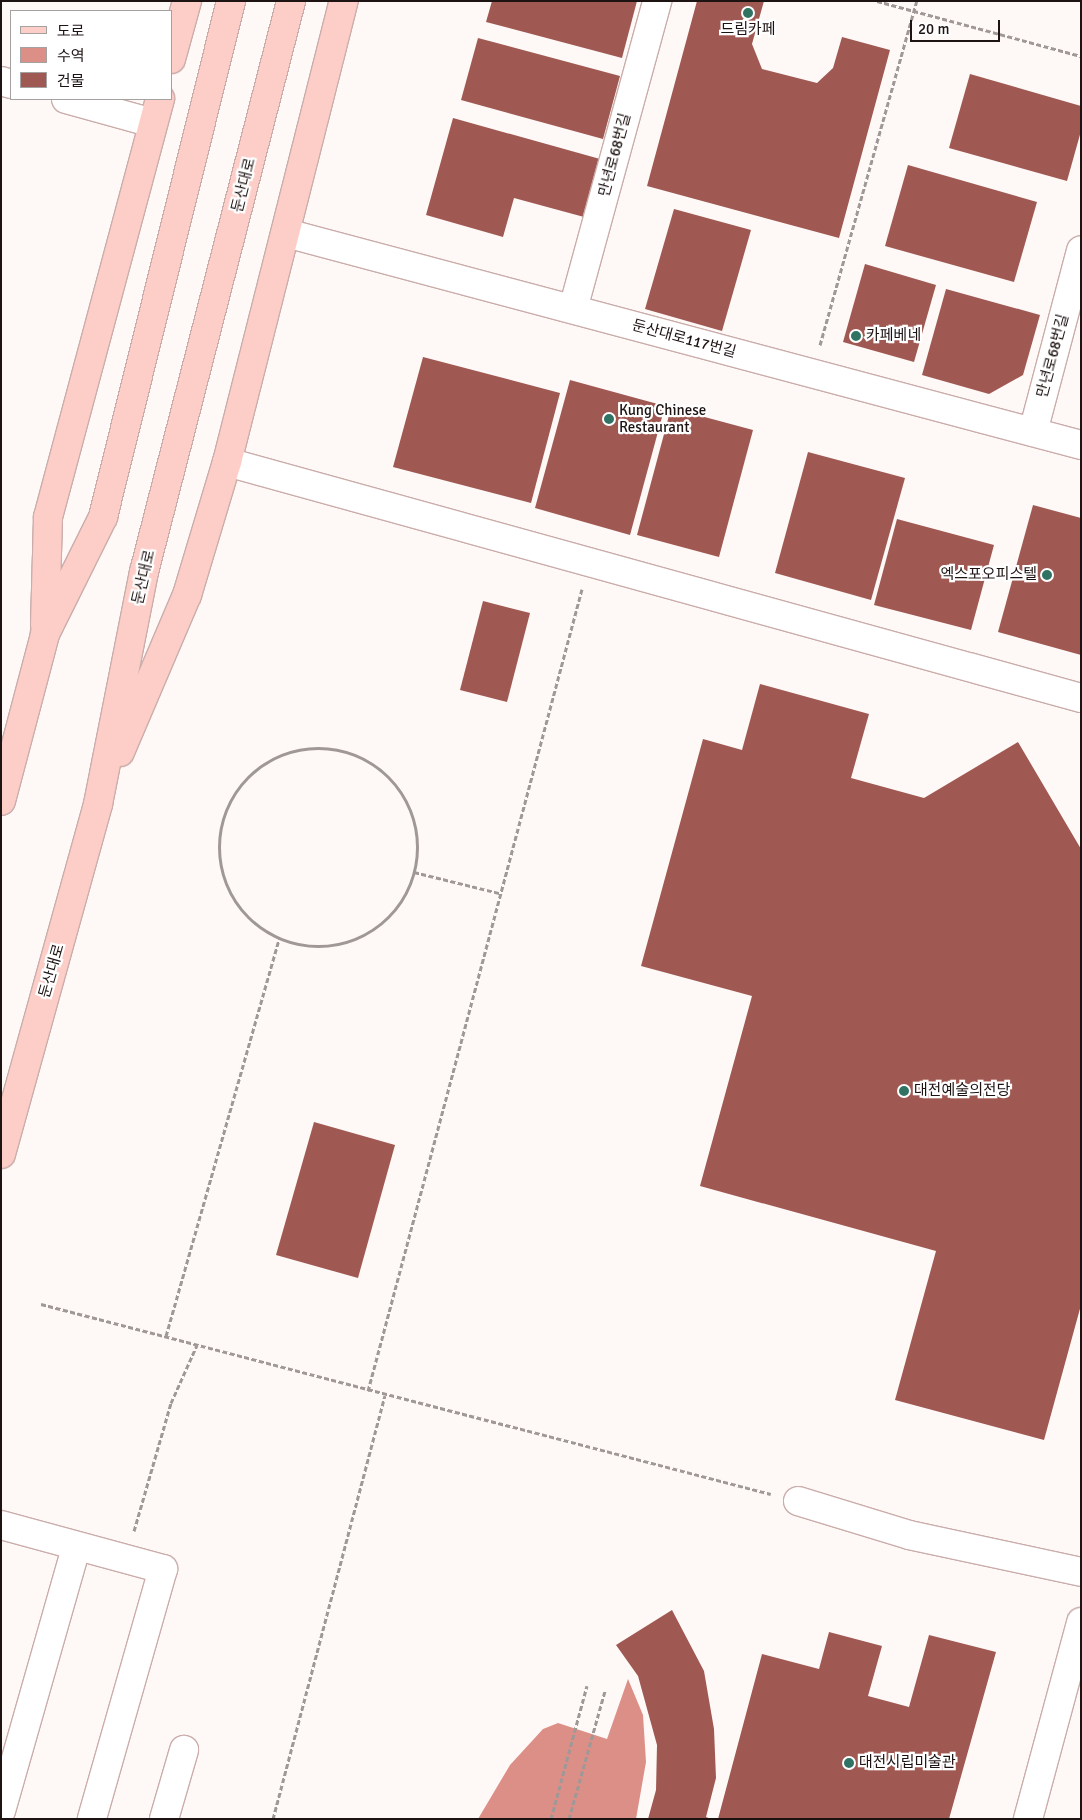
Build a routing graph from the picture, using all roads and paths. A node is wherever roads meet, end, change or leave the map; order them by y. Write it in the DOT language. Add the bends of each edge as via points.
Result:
graph roads {
  1 [pos="187,1"];
  2 [pos="231,1"];
  3 [pos="291,1"];
  4 [pos="344,1"];
  5 [pos="657,1"];
  6 [pos="877,1"];
  7 [pos="917,1"];
  8 [pos="914,11"];
  9 [pos="172,55"];
  10 [pos="1081,56"];
  11 [pos="74,100"];
  12 [pos="157,111"];
  13 [pos="286,233"];
  14 [pos="1081,250"];
  15 [pos="573,309"];
  16 [pos="812,373"];
  17 [pos="1032,432"];
  18 [pos="1081,445"];
  19 [pos="227,462"];
  20 [pos="583,588"];
  21 [pos="45,634"];
  22 [pos="1081,698"];
  23 [pos="1,801"];
  24 [pos="98,804"];
  25 [pos="414,872"];
  26 [pos="499,893"];
  27 [pos="279,939"];
  28 [pos="1,1154"];
  29 [pos="41,1304"];
  30 [pos="166,1336"];
  31 [pos="197,1345"];
  32 [pos="368,1391"];
  33 [pos="385,1396"];
  34 [pos="798,1501"];
  35 [pos="1,1525"];
  36 [pos="133,1535"];
  37 [pos="76,1547"];
  38 [pos="1081,1572"];
  39 [pos="1081,1622"];
  40 [pos="587,1687"];
  41 [pos="605,1692"];
  42 [pos="184,1750"];
  43 [pos="1,1812"];
  44 [pos="92,1819"];
  45 [pos="164,1819"];
  46 [pos="273,1819"];
  47 [pos="551,1819"];
  48 [pos="569,1819"];
  49 [pos="1028,1819"];
  1 -- 9 [label="main road"];
  2 -- 21 [label="main road" via="103,518"];
  3 -- 24 [label="main road, 둔산대로" via="144,572"];
  4 -- 13 [label="main road"];
  5 -- 15 [label="street, 만년로68번길"];
  6 -- 8 [label="path"];
  7 -- 8 [label="path"];
  8 -- 10 [label="path"];
  8 -- 16 [label="path"];
  11 -- 12 [label="street"];
  12 -- 21 [label="main road" via="48,517"];
  13 -- 15 [label="street, 둔산대로117번길"];
  13 -- 19 [label="main road"];
  14 -- 17 [label="street, 만년로68번길"];
  15 -- 16 [label="street, 둔산대로117번길"];
  16 -- 17 [label="street, 둔산대로117번길"];
  17 -- 18 [label="street, 둔산대로117번길"];
  19 -- 22 [label="street"];
  19 -- 24 [label="main road" via="187,596"];
  20 -- 26 [label="path"];
  21 -- 23 [label="main road"];
  24 -- 28 [label="main road, 둔산대로"];
  25 -- 26 [label="path"];
  25 -- 27 [label="path" via="400,903 377,928 346,943 312,946"];
  25 -- 27 [label="path" via="417,838 408,804 391,779 366,760 337,749 306,748 276,757 250,775 231,800 221,829 220,860 230,893 251,920"];
  26 -- 32 [label="path"];
  27 -- 30 [label="path"];
  29 -- 30 [label="path"];
  30 -- 31 [label="path"];
  31 -- 32 [label="path"];
  31 -- 36 [label="path" via="171,1403"];
  32 -- 33 [label="path"];
  33 -- 34 [label="path"];
  33 -- 46 [label="path"];
  34 -- 38 [label="street" via="909,1534"];
  35 -- 37 [label="street"];
  37 -- 43 [label="street"];
  37 -- 44 [label="street" via="163,1569"];
  39 -- 49 [label="street"];
  40 -- 47 [label="path"];
  41 -- 48 [label="path"];
  42 -- 45 [label="street"];
}
